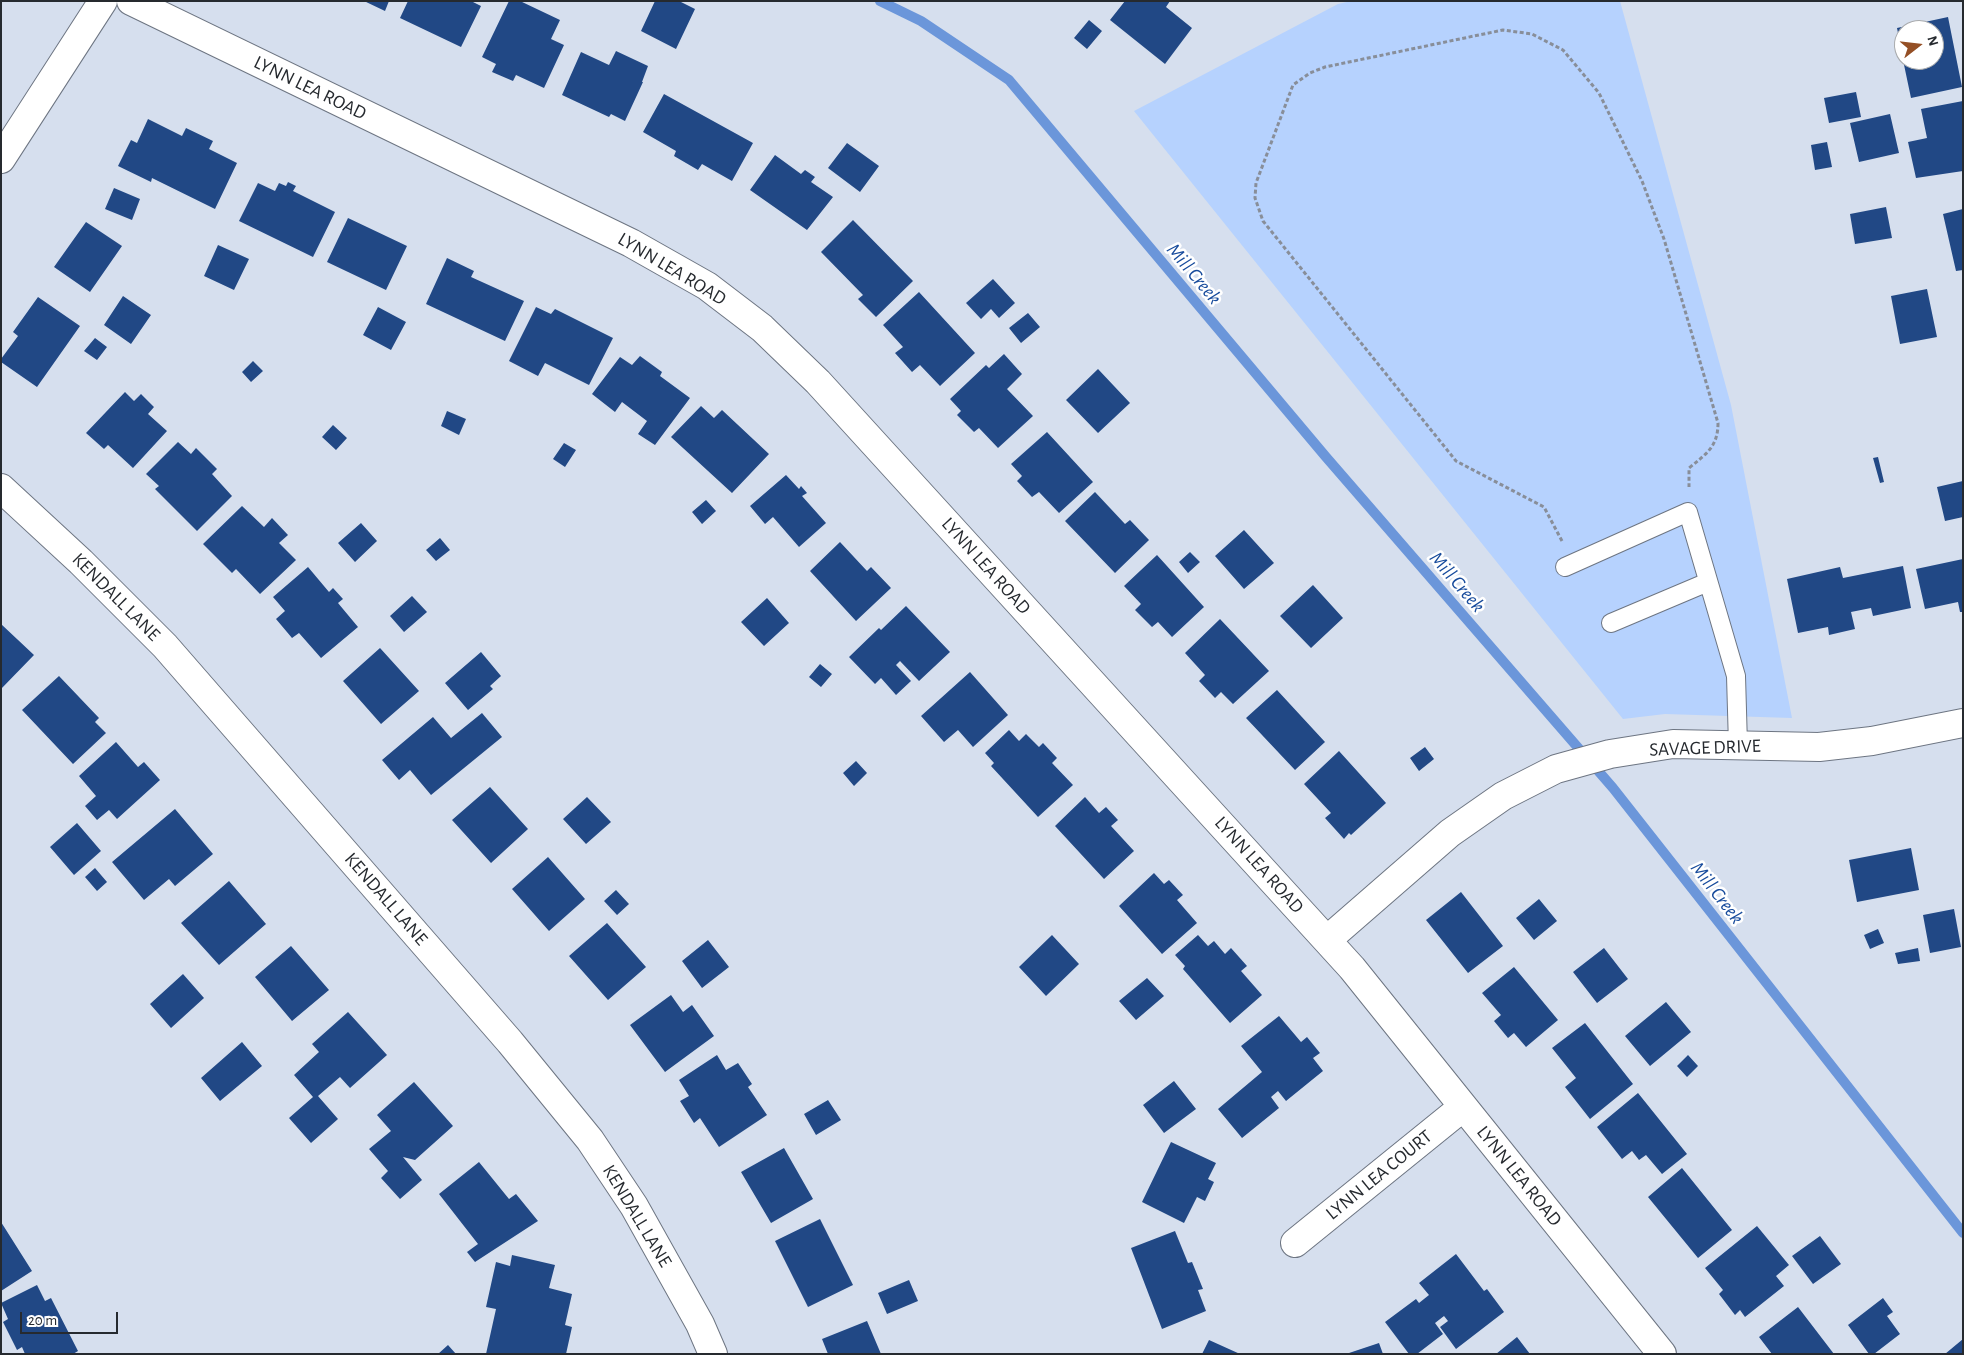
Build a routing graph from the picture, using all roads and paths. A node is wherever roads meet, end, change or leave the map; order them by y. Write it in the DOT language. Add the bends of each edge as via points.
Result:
graph roads {
  1 [pos="102,1"];
  2 [pos="131,1"];
  3 [pos="1,159"];
  4 [pos="1,488"];
  5 [pos="1688,512"];
  6 [pos="1569,566"];
  7 [pos="1708,582"];
  8 [pos="1612,623"];
  9 [pos="1963,723"];
  10 [pos="1738,745"];
  11 [pos="1327,940"];
  12 [pos="1463,1107"];
  13 [pos="1295,1243"];
  14 [pos="713,1354"];
  15 [pos="1662,1354"];
  1 -- 3 [label="street"];
  2 -- 11 [label="street, LYNN LEA ROAD" via="631,243 707,286 762,328 818,382"];
  4 -- 14 [label="street, KENDALL LANE" via="165,646 510,1042 590,1140 634,1206 700,1324"];
  5 -- 6 [label="lane"];
  5 -- 6 [label="path" via="1689,468 1710,450 1718,436 1718,423 1664,239 1642,181 1599,92 1563,50 1532,34 1503,30 1310,73 1293,85 1256,183 1255,198 1263,221 1456,461 1544,507"];
  5 -- 7 [label="lane"];
  7 -- 8 [label="lane"];
  7 -- 10 [label="lane" via="1736,676"];
  9 -- 10 [label="street, SAVAGE DRIVE" via="1872,741 1818,747"];
  10 -- 11 [label="street, SAVAGE DRIVE" via="1673,744 1610,754 1556,769 1503,796 1450,833"];
  11 -- 12 [label="street, LYNN LEA ROAD"];
  12 -- 13 [label="street, LYNN LEA COURT"];
  12 -- 15 [label="street, LYNN LEA ROAD"];
}
